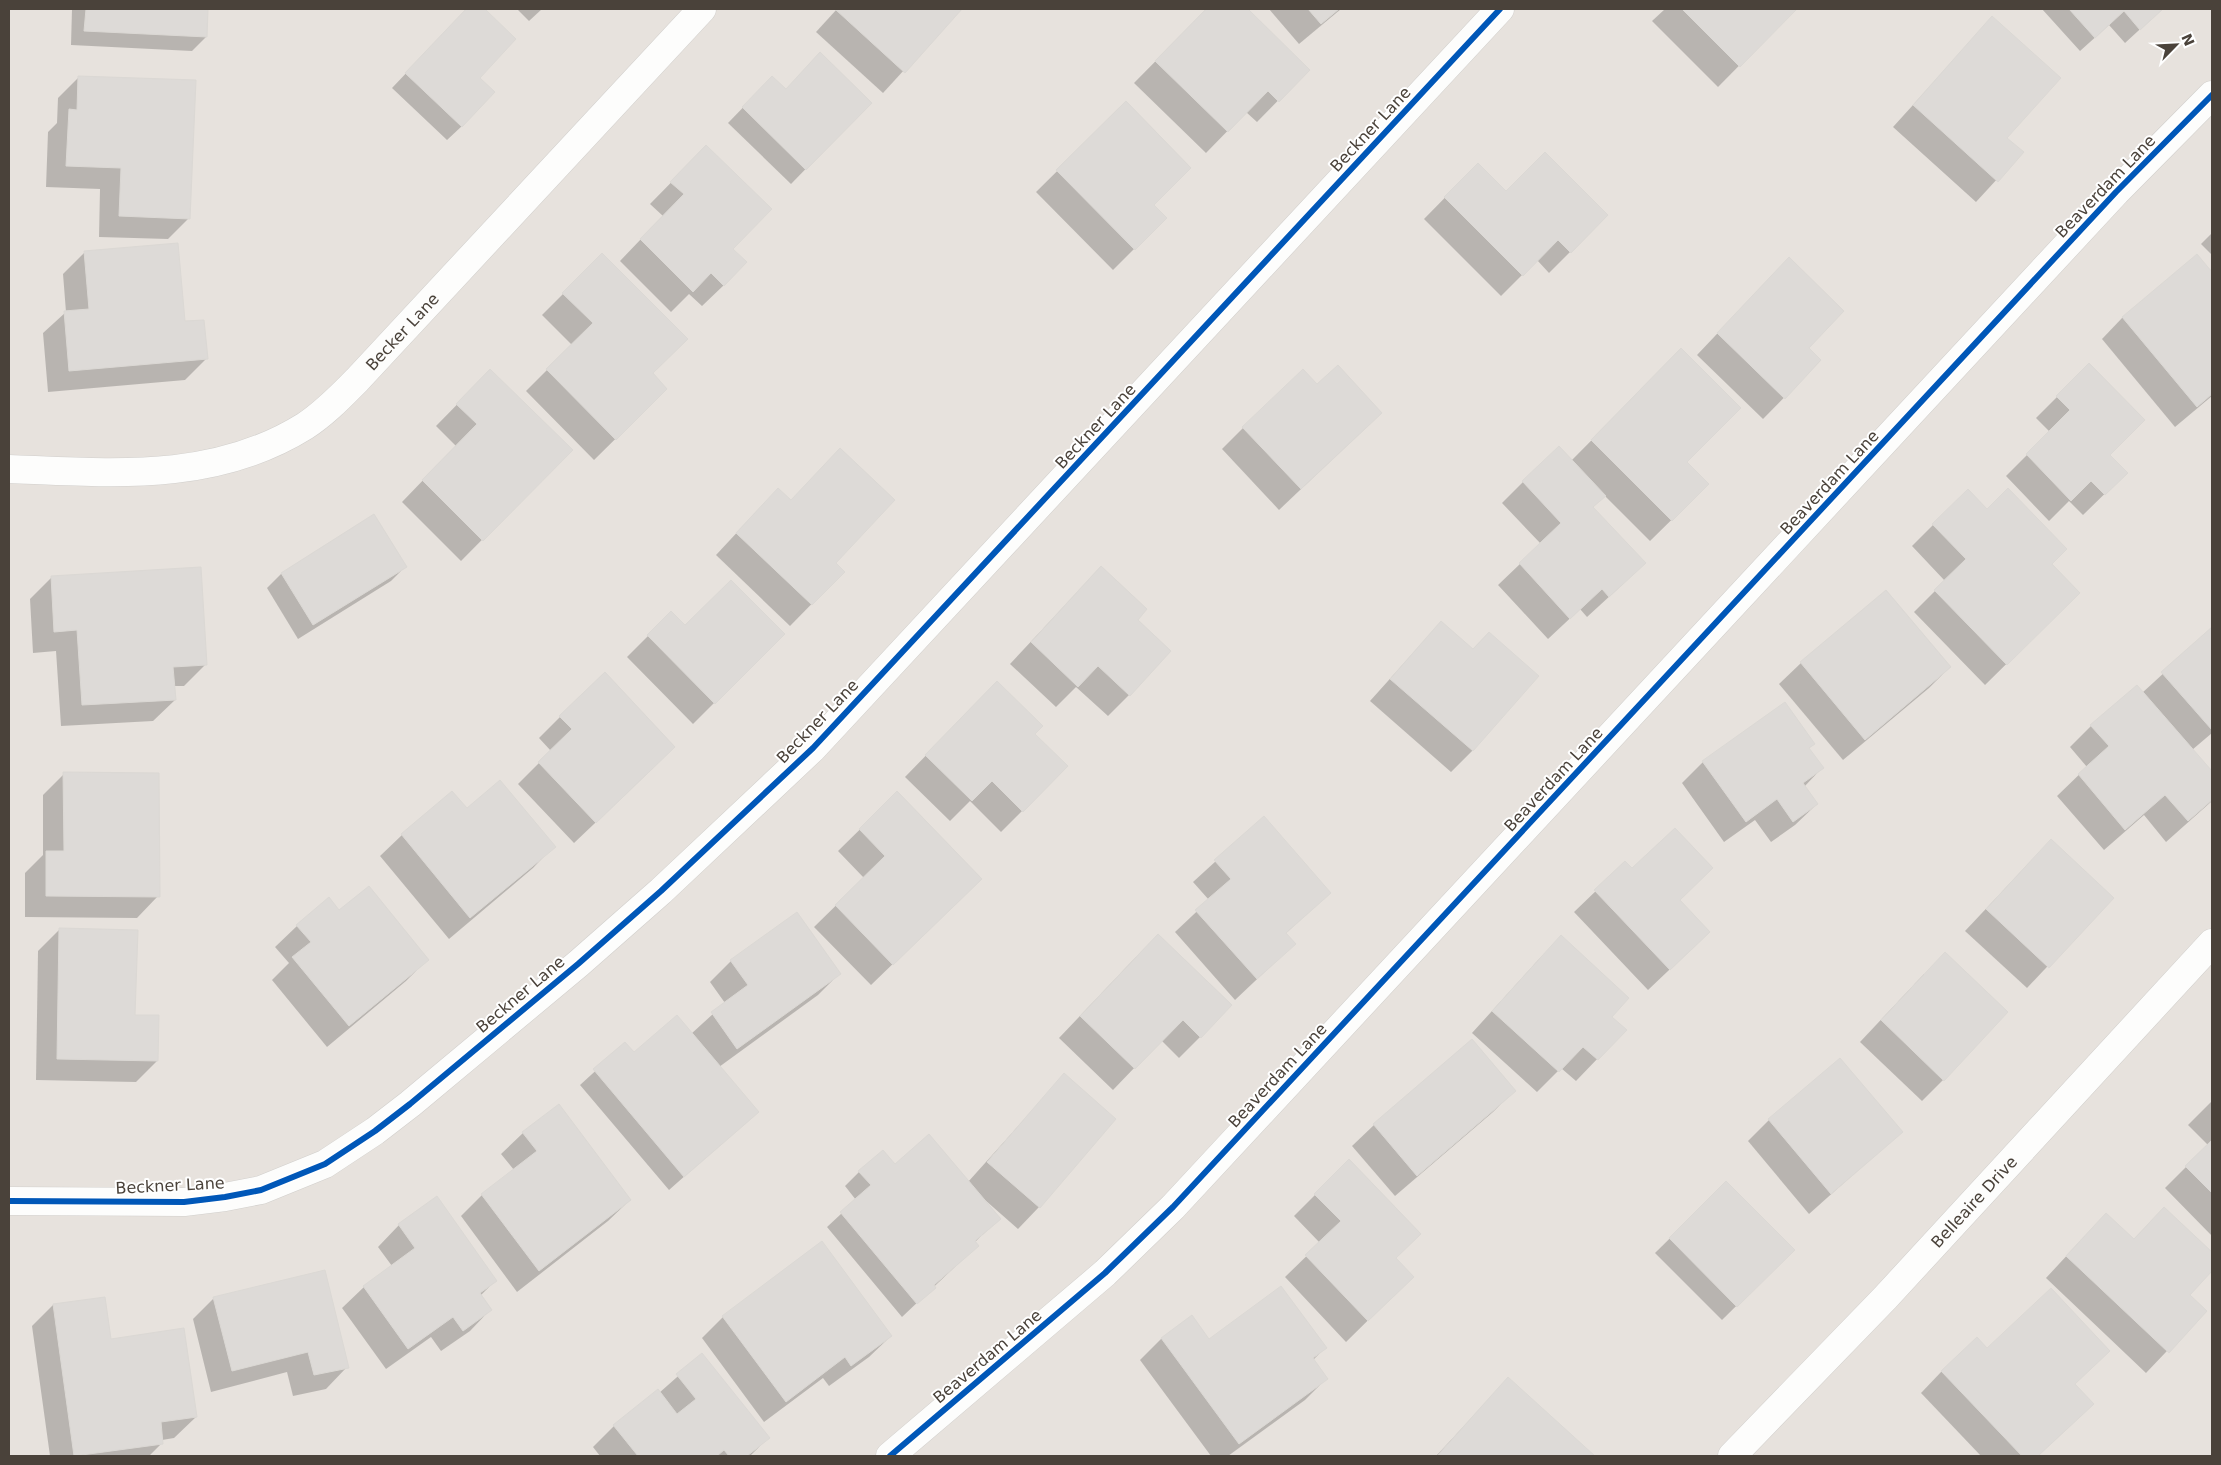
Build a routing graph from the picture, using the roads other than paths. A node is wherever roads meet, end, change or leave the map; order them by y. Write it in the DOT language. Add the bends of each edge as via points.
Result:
graph roads {
  1 [pos="702,9"];
  2 [pos="1500,9"];
  3 [pos="2212,95"];
  4 [pos="9,470"];
  5 [pos="2212,943"];
  6 [pos="9,1201"];
  7 [pos="890,1456"];
  8 [pos="1732,1456"];
  1 -- 4 [label="street, Becker Lane" via="357,380 307,425 255,451 188,469 107,473"];
  2 -- 6 [label="street, Beckner Lane" via="813,748 578,964 375,1132 325,1164 261,1190 225,1198 184,1202"];
  3 -- 7 [label="street, Beaverdam Lane" via="2116,192 1173,1207 1105,1273"];
  5 -- 8 [label="street, Belleaire Drive" via="1885,1298"];
}
